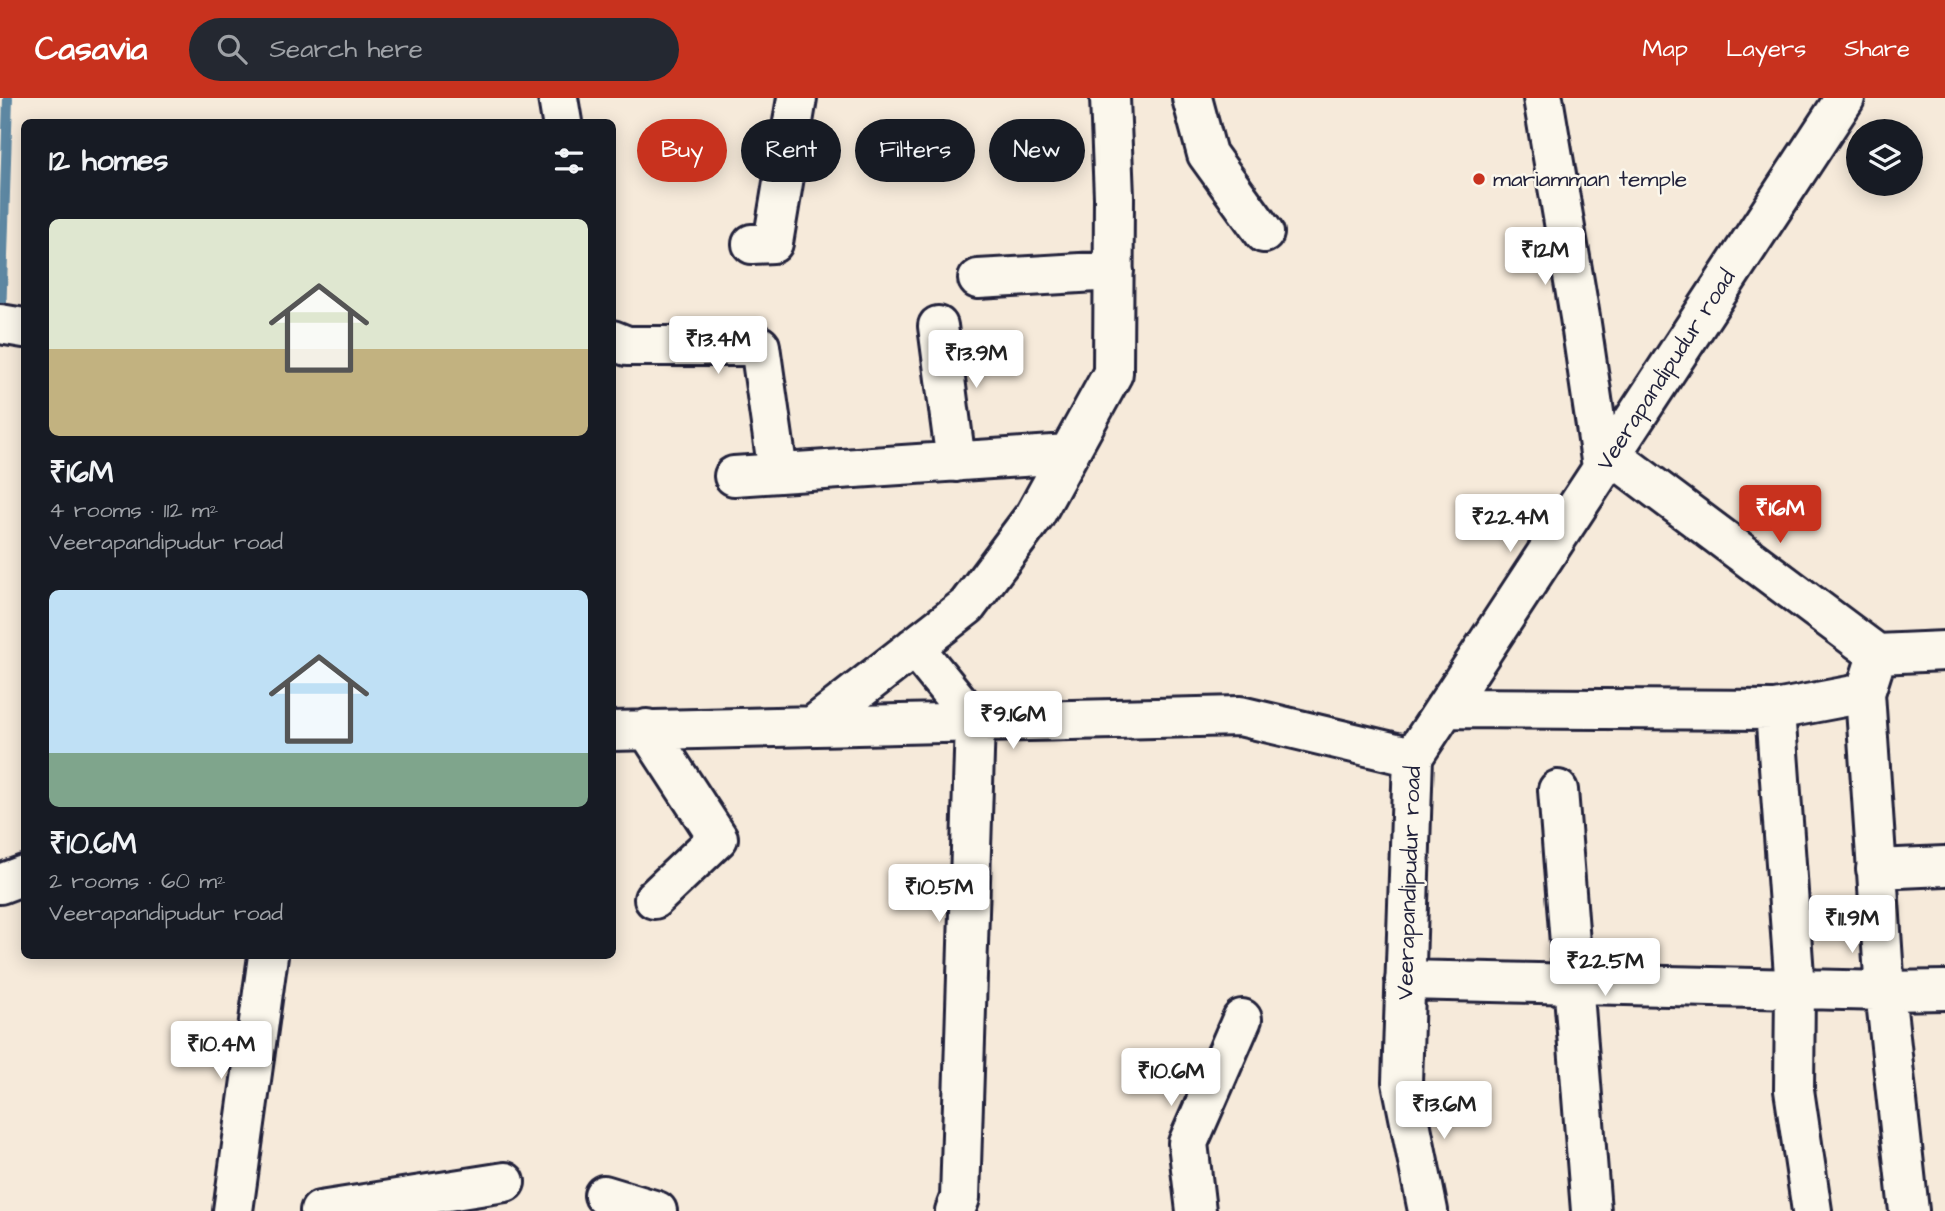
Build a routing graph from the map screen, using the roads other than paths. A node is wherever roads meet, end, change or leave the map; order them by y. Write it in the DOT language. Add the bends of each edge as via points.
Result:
graph roads {
  1 [pos="558,98"];
  2 [pos="797,98"];
  3 [pos="1110,98"];
  4 [pos="1192,98"];
  5 [pos="1543,98"];
  6 [pos="1845,98"];
  7 [pos="562,119"];
  8 [pos="1264,233"];
  9 [pos="752,244"];
  10 [pos="1114,271"];
  11 [pos="978,279"];
  12 [pos="938,326"];
  13 [pos="616,342"];
  14 [pos="1068,454"];
  15 [pos="1606,461"];
  16 [pos="956,462"];
  17 [pos="779,473"];
  18 [pos="734,476"];
  19 [pos="914,647"];
  20 [pos="1945,650"];
  21 [pos="1877,654"];
  22 [pos="1864,693"];
  23 [pos="1445,708"];
  24 [pos="1775,710"];
  25 [pos="975,722"];
  26 [pos="813,726"];
  27 [pos="630,730"];
  28 [pos="1413,757"];
  29 [pos="1558,790"];
  30 [pos="1945,866"];
  31 [pos="1876,869"];
  32 [pos="654,899"];
  33 [pos="268,959"];
  34 [pos="1405,980"];
  35 [pos="1574,984"];
  36 [pos="1795,989"];
  37 [pos="1945,990"];
  38 [pos="1885,991"];
  39 [pos="1242,1019"];
  40 [pos="505,1182"];
  41 [pos="604,1195"];
  42 [pos="233,1211"];
  43 [pos="320,1211"];
  44 [pos="657,1211"];
  45 [pos="955,1211"];
  46 [pos="1196,1211"];
  47 [pos="1428,1211"];
  48 [pos="1591,1211"];
  49 [pos="1812,1211"];
  50 [pos="1909,1211"];
  1 -- 7 [label="street"];
  2 -- 9 [label="street" via="773,243"];
  3 -- 10 [label="street"];
  4 -- 8 [label="street" via="1207,155"];
  5 -- 15 [label="street"];
  6 -- 15 [label="street, Veerapandipudur road"];
  10 -- 11 [label="street"];
  10 -- 14 [label="street" via="1113,373"];
  12 -- 16 [label="street"];
  13 -- 17 [label="street" via="627,346 760,346"];
  14 -- 16 [label="street"];
  14 -- 19 [label="street" via="1035,514 967,606"];
  15 -- 21 [label="street"];
  15 -- 23 [label="street, Veerapandipudur road"];
  16 -- 17 [label="street"];
  17 -- 18 [label="street"];
  19 -- 25 [label="street"];
  19 -- 26 [label="street"];
  20 -- 21 [label="street"];
  21 -- 22 [label="street"];
  22 -- 24 [label="street"];
  22 -- 31 [label="street"];
  23 -- 24 [label="street"];
  23 -- 28 [label="street, Veerapandipudur road"];
  24 -- 36 [label="street"];
  25 -- 26 [label="street"];
  25 -- 28 [label="street" via="1240,716"];
  25 -- 45 [label="street" via="960,1198"];
  26 -- 27 [label="street"];
  27 -- 32 [label="street" via="718,838"];
  28 -- 34 [label="street, Veerapandipudur road"];
  29 -- 35 [label="street"];
  30 -- 31 [label="street"];
  31 -- 38 [label="street"];
  33 -- 42 [label="street"];
  34 -- 35 [label="street"];
  34 -- 47 [label="street, Veerapandipudur road" via="1402,1082"];
  35 -- 36 [label="street"];
  35 -- 48 [label="street"];
  36 -- 38 [label="street"];
  36 -- 49 [label="street" via="1794,1090"];
  37 -- 38 [label="street"];
  38 -- 50 [label="street"];
  39 -- 46 [label="street" via="1188,1143"];
  40 -- 43 [label="street"];
  41 -- 44 [label="street"];
}
